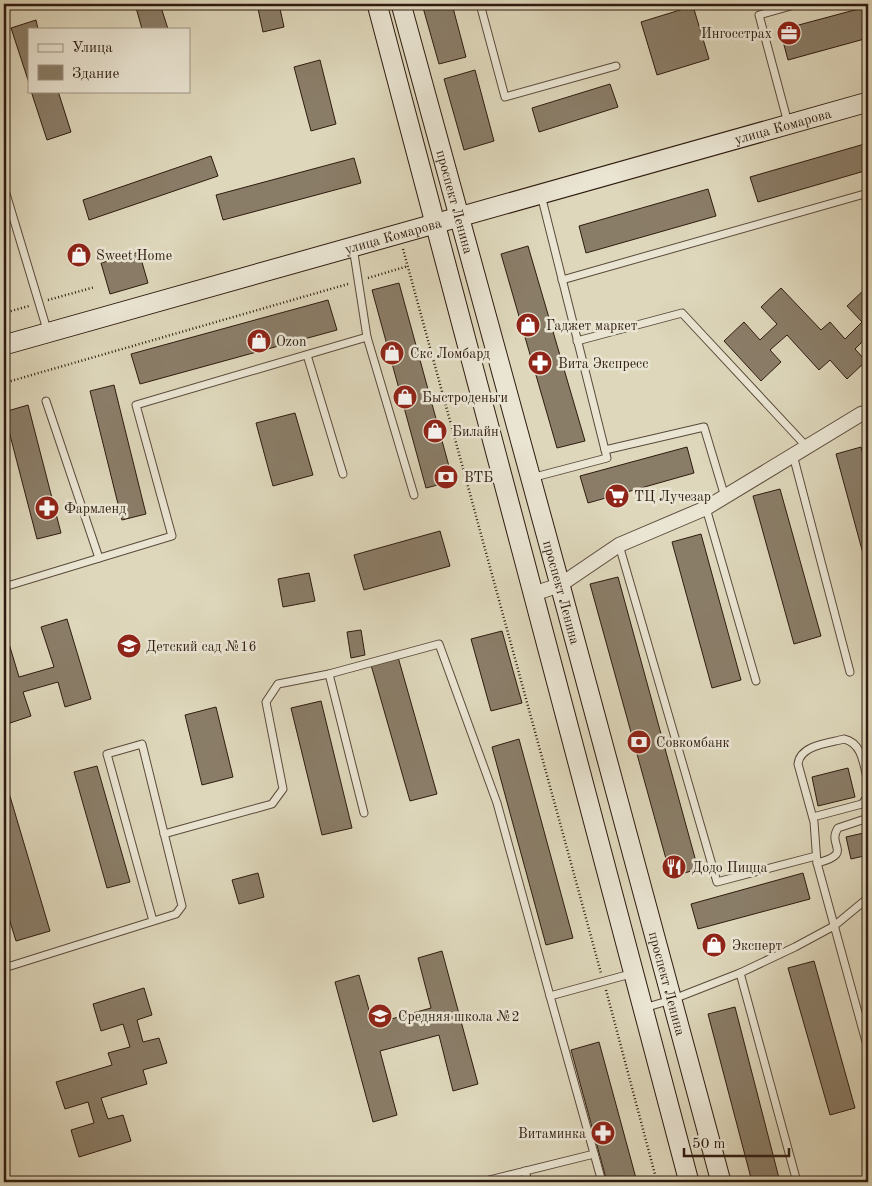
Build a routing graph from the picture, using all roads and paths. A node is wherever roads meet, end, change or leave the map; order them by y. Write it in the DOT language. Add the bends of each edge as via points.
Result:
graph roads {
  1 [pos="377,4"];
  2 [pos="401,4"];
  3 [pos="480,4"];
  4 [pos="798,4"];
  5 [pos="616,66"];
  6 [pos="868,102"];
  7 [pos="788,124"];
  8 [pos="4,187"];
  9 [pos="868,193"];
  10 [pos="541,194"];
  11 [pos="459,217"];
  12 [pos="435,224"];
  13 [pos="353,247"];
  14 [pos="403,249"];
  15 [pos="408,266"];
  16 [pos="562,280"];
  17 [pos="359,281"];
  18 [pos="48,333"];
  19 [pos="368,337"];
  20 [pos="578,341"];
  21 [pos="4,346"];
  22 [pos="308,355"];
  23 [pos="4,383"];
  24 [pos="46,401"];
  25 [pos="868,412"];
  26 [pos="807,447"];
  27 [pos="605,450"];
  28 [pos="793,456"];
  29 [pos="343,474"];
  30 [pos="531,478"];
  31 [pos="414,495"];
  32 [pos="725,497"];
  33 [pos="706,508"];
  34 [pos="619,545"];
  35 [pos="99,558"];
  36 [pos="560,585"];
  37 [pos="4,587"];
  38 [pos="533,594"];
  39 [pos="850,672"];
  40 [pos="329,674"];
  41 [pos="756,681"];
  42 [pos="868,783"];
  43 [pos="868,796"];
  44 [pos="364,813"];
  45 [pos="813,817"];
  46 [pos="868,818"];
  47 [pos="164,834"];
  48 [pos="816,860"];
  49 [pos="868,898"];
  50 [pos="153,921"];
  51 [pos="834,926"];
  52 [pos="4,968"];
  53 [pos="634,973"];
  54 [pos="740,973"];
  55 [pos="603,982"];
  56 [pos="550,996"];
  57 [pos="671,1000"];
  58 [pos="643,1008"];
  59 [pos="868,1048"];
  60 [pos="594,1154"];
  61 [pos="525,1171"];
  62 [pos="481,1182"];
  63 [pos="528,1182"];
  64 [pos="602,1182"];
  65 [pos="657,1182"];
  66 [pos="689,1182"];
  67 [pos="720,1182"];
  68 [pos="797,1182"];
  1 -- 12 [label="street, проспект Ленина"];
  2 -- 11 [label="street, проспект Ленина"];
  3 -- 5 [label="lane" via="505,97"];
  4 -- 7 [label="lane" via="760,15"];
  6 -- 7 [label="street, улица Комарова"];
  7 -- 10 [label="street, улица Комарова"];
  8 -- 18 [label="lane"];
  9 -- 16 [label="lane"];
  10 -- 11 [label="street, улица Комарова"];
  10 -- 16 [label="lane"];
  11 -- 12 [label="street, улица Комарова"];
  11 -- 30 [label="street, проспект Ленина"];
  12 -- 13 [label="street, улица Комарова"];
  12 -- 38 [label="street, проспект Ленина"];
  13 -- 17 [label="lane"];
  13 -- 18 [label="street, улица Комарова"];
  14 -- 15 [label="path"];
  15 -- 17 [label="path"];
  15 -- 55 [label="path"];
  16 -- 20 [label="lane"];
  17 -- 19 [label="lane"];
  17 -- 23 [label="path"];
  18 -- 21 [label="street, улица Комарова"];
  19 -- 22 [label="lane"];
  19 -- 31 [label="lane"];
  20 -- 26 [label="lane" via="682,313"];
  20 -- 27 [label="lane"];
  22 -- 29 [label="lane"];
  22 -- 35 [label="lane" via="136,405 172,536"];
  24 -- 35 [label="lane"];
  25 -- 26 [label="street"];
  26 -- 28 [label="street"];
  27 -- 30 [label="lane" via="607,458"];
  27 -- 32 [label="lane" via="704,427"];
  28 -- 32 [label="street"];
  28 -- 39 [label="lane"];
  30 -- 36 [label="street, проспект Ленина"];
  32 -- 33 [label="street"];
  33 -- 34 [label="street"];
  33 -- 41 [label="lane"];
  34 -- 36 [label="street"];
  34 -- 48 [label="lane" via="717,882"];
  35 -- 37 [label="lane"];
  36 -- 38 [label="street"];
  36 -- 57 [label="street, проспект Ленина"];
  38 -- 53 [label="street, проспект Ленина"];
  40 -- 44 [label="lane"];
  40 -- 47 [label="lane" via="278,684 266,702 283,790 272,804"];
  40 -- 56 [label="lane" via="439,644 496,803"];
  42 -- 45 [label="lane" via="859,750 853,742 844,739 807,750 801,754 798,764"];
  43 -- 45 [label="lane" via="862,804"];
  45 -- 48 [label="lane"];
  46 -- 48 [label="lane" via="838,828 836,855 832,859"];
  47 -- 50 [label="lane" via="182,906 176,914"];
  47 -- 50 [label="lane" via="142,744 107,754"];
  48 -- 51 [label="lane"];
  49 -- 51 [label="lane"];
  50 -- 52 [label="lane"];
  51 -- 54 [label="lane"];
  51 -- 59 [label="lane"];
  53 -- 55 [label="lane"];
  53 -- 58 [label="street, проспект Ленина"];
  54 -- 57 [label="lane"];
  54 -- 68 [label="lane"];
  55 -- 56 [label="lane"];
  55 -- 65 [label="path"];
  56 -- 60 [label="lane"];
  57 -- 58 [label="lane"];
  57 -- 67 [label="street, проспект Ленина"];
  58 -- 66 [label="street, проспект Ленина"];
  60 -- 61 [label="lane"];
  60 -- 64 [label="lane"];
  61 -- 62 [label="lane"];
  61 -- 63 [label="lane"];
}
